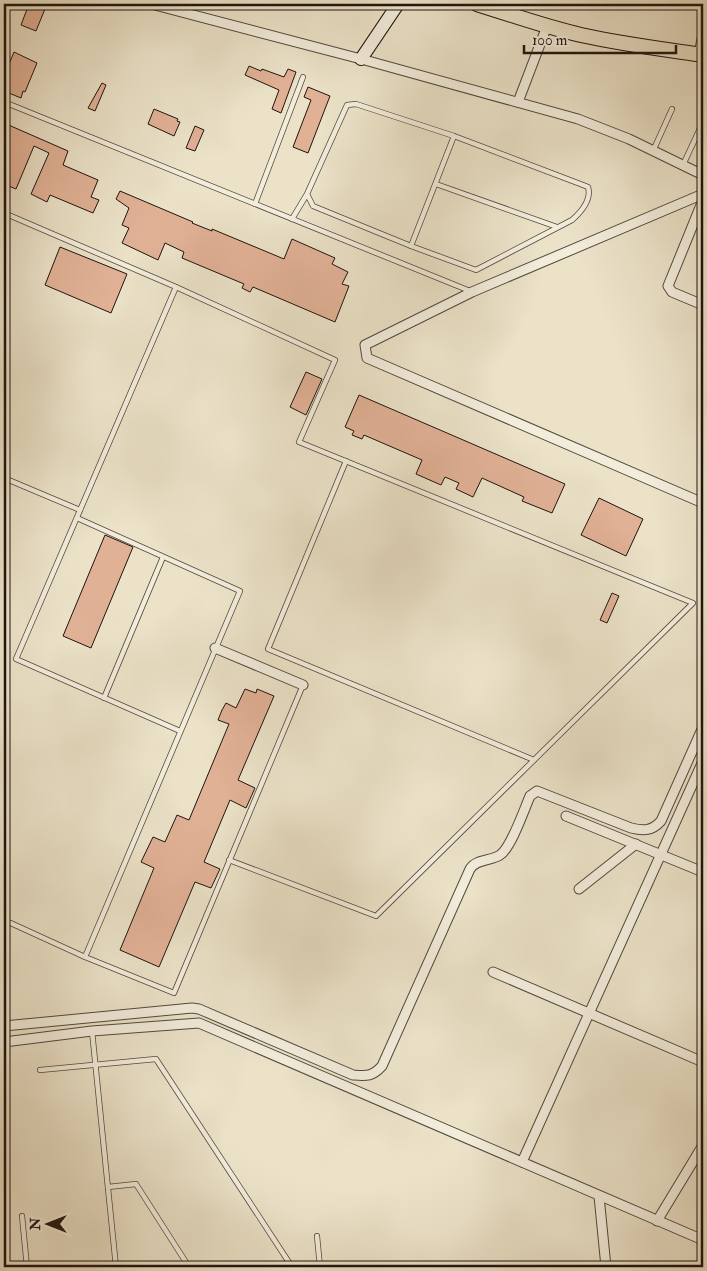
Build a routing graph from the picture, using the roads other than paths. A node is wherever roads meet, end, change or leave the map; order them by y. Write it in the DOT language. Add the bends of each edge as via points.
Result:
graph roads {
  1 [pos="151,4"];
  2 [pos="398,4"];
  3 [pos="477,4"];
  4 [pos="494,6"];
  5 [pos="547,26"];
  6 [pos="703,34"];
  7 [pos="701,55"];
  8 [pos="361,59"];
  9 [pos="303,77"];
  10 [pos="4,102"];
  11 [pos="518,102"];
  12 [pos="672,109"];
  13 [pos="703,122"];
  14 [pos="454,136"];
  15 [pos="654,151"];
  16 [pos="683,165"];
  17 [pos="703,175"];
  18 [pos="436,184"];
  19 [pos="308,194"];
  20 [pos="703,194"];
  21 [pos="703,200"];
  22 [pos="255,204"];
  23 [pos="4,213"];
  24 [pos="292,219"];
  25 [pos="557,227"];
  26 [pos="411,246"];
  27 [pos="176,288"];
  28 [pos="472,292"];
  29 [pos="703,305"];
  30 [pos="346,461"];
  31 [pos="4,478"];
  32 [pos="703,503"];
  33 [pos="80,510"];
  34 [pos="76,518"];
  35 [pos="163,557"];
  36 [pos="215,648"];
  37 [pos="303,685"];
  38 [pos="104,698"];
  39 [pos="703,727"];
  40 [pos="180,731"];
  41 [pos="534,760"];
  42 [pos="703,761"];
  43 [pos="566,816"];
  44 [pos="636,844"];
  45 [pos="661,854"];
  46 [pos="230,860"];
  47 [pos="703,872"];
  48 [pos="579,889"];
  49 [pos="4,920"];
  50 [pos="85,957"];
  51 [pos="493,972"];
  52 [pos="589,1014"];
  53 [pos="4,1026"];
  54 [pos="92,1031"];
  55 [pos="5,1043"];
  56 [pos="703,1062"];
  57 [pos="96,1065"];
  58 [pos="40,1070"];
  59 [pos="703,1145"];
  60 [pos="522,1162"];
  61 [pos="108,1186"];
  62 [pos="599,1196"];
  63 [pos="22,1216"];
  64 [pos="657,1221"];
  65 [pos="317,1236"];
  66 [pos="703,1240"];
  67 [pos="27,1267"];
  68 [pos="116,1267"];
  69 [pos="189,1267"];
  70 [pos="292,1267"];
  71 [pos="320,1267"];
  72 [pos="606,1267"];
  1 -- 8 [label="street"];
  2 -- 8 [label="street"];
  3 -- 4 [label="main road"];
  4 -- 5 [label="main road"];
  5 -- 7 [label="main road"];
  5 -- 11 [label="street"];
  6 -- 7 [label="street"];
  8 -- 11 [label="street"];
  9 -- 22 [label="lane"];
  10 -- 22 [label="lane"];
  11 -- 15 [label="street" via="578,120"];
  12 -- 15 [label="lane"];
  13 -- 16 [label="lane"];
  14 -- 18 [label="lane"];
  14 -- 19 [label="lane" via="356,104 347,105"];
  14 -- 25 [label="lane" via="588,187 580,214"];
  15 -- 16 [label="street"];
  16 -- 17 [label="street"];
  18 -- 25 [label="lane"];
  18 -- 26 [label="lane"];
  19 -- 24 [label="lane"];
  19 -- 26 [label="lane" via="313,206"];
  20 -- 28 [label="street"];
  21 -- 29 [label="street" via="668,286 672,292"];
  22 -- 24 [label="lane"];
  23 -- 27 [label="lane"];
  24 -- 28 [label="lane"];
  25 -- 26 [label="lane" via="476,270"];
  27 -- 30 [label="lane" via="335,360 300,442"];
  27 -- 33 [label="lane"];
  28 -- 32 [label="street" via="365,345 367,358"];
  30 -- 41 [label="lane" via="268,648"];
  30 -- 41 [label="lane" via="693,603"];
  31 -- 33 [label="lane"];
  33 -- 34 [label="lane"];
  34 -- 35 [label="lane"];
  34 -- 38 [label="lane" via="16,660"];
  35 -- 36 [label="lane" via="240,591"];
  35 -- 38 [label="lane"];
  36 -- 37 [label="street"];
  36 -- 40 [label="lane"];
  37 -- 46 [label="lane"];
  38 -- 40 [label="lane"];
  39 -- 53 [label="street" via="662,821 647,830 631,828 537,791 530,796 507,850 476,863 470,869 382,1066 376,1073 353,1075 192,1008"];
  40 -- 50 [label="lane"];
  41 -- 46 [label="lane" via="376,916"];
  42 -- 45 [label="street"];
  43 -- 44 [label="street"];
  44 -- 45 [label="street"];
  44 -- 48 [label="street"];
  45 -- 47 [label="street"];
  45 -- 52 [label="street"];
  46 -- 50 [label="lane" via="174,993"];
  49 -- 50 [label="lane"];
  51 -- 52 [label="street"];
  52 -- 56 [label="street"];
  52 -- 60 [label="street"];
  54 -- 55 [label="street"];
  54 -- 57 [label="lane"];
  54 -- 60 [label="street" via="199,1023"];
  57 -- 58 [label="lane"];
  57 -- 61 [label="lane"];
  57 -- 70 [label="lane" via="156,1059"];
  59 -- 64 [label="street"];
  60 -- 62 [label="street"];
  61 -- 68 [label="lane"];
  61 -- 69 [label="lane" via="136,1184"];
  62 -- 64 [label="street"];
  62 -- 72 [label="street"];
  63 -- 67 [label="lane"];
  64 -- 66 [label="street"];
  65 -- 71 [label="lane"];
}
